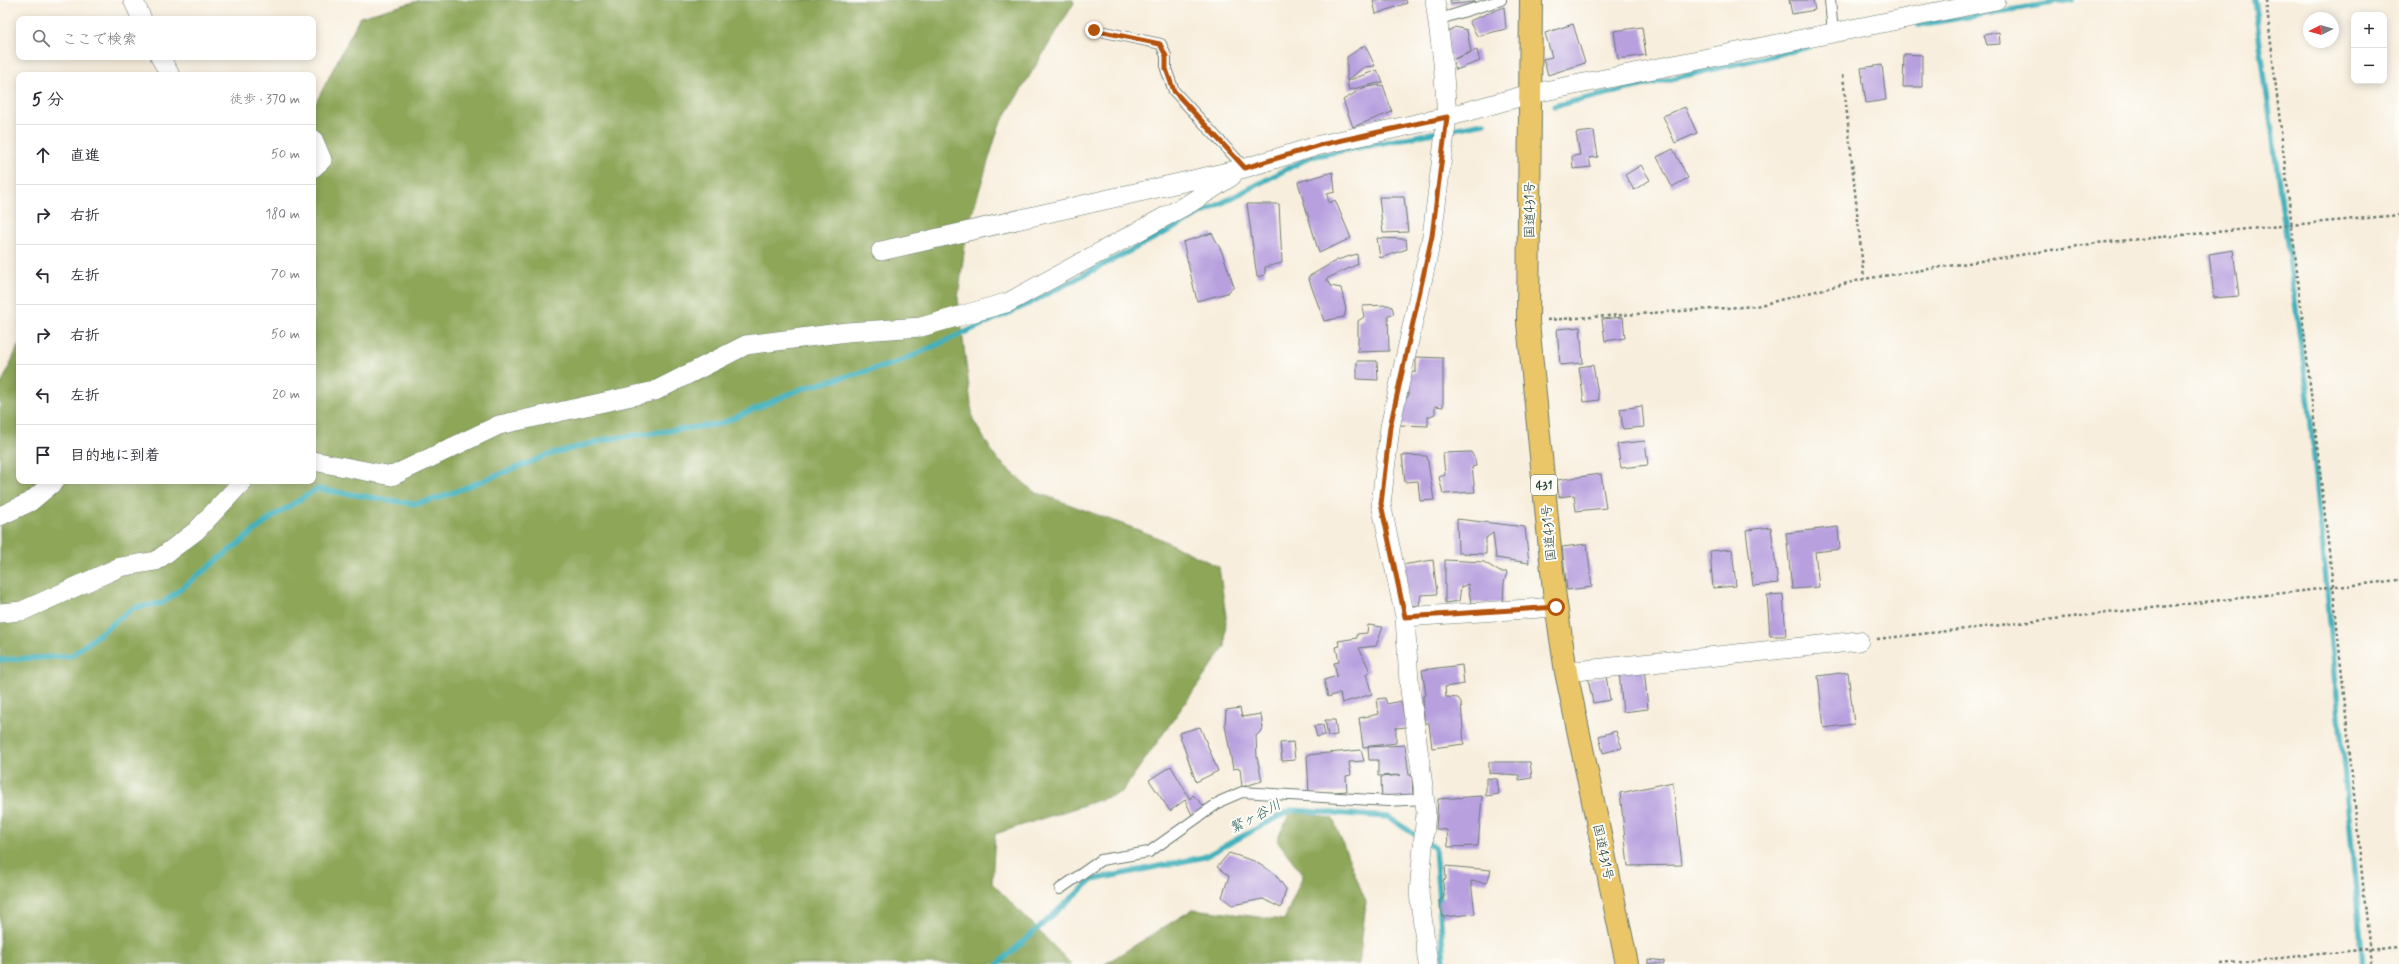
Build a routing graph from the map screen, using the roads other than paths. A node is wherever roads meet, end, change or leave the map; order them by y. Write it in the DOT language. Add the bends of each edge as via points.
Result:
graph roads {
  1 [pos="133,0"];
  2 [pos="1435,0"];
  3 [pos="1501,0"];
  4 [pos="1531,0"];
  5 [pos="1830,0"];
  6 [pos="1996,0"];
  7 [pos="141,16"];
  8 [pos="1438,20"];
  9 [pos="1094,30"];
  10 [pos="1834,33"];
  11 [pos="162,60"];
  12 [pos="168,72"];
  13 [pos="1530,94"];
  14 [pos="1447,117"];
  15 [pos="316,146"];
  16 [pos="316,165"];
  17 [pos="1245,168"];
  18 [pos="881,251"];
  19 [pos="316,462"];
  20 [pos="51,484"];
  21 [pos="240,484"];
  22 [pos="0,516"];
  23 [pos="1556,607"];
  24 [pos="0,613"];
  25 [pos="1405,617"];
  26 [pos="1859,641"];
  27 [pos="1566,672"];
  28 [pos="1424,799"];
  29 [pos="1060,889"];
  30 [pos="1428,964"];
  31 [pos="1627,964"];
  1 -- 7 [label="street"];
  2 -- 8 [label="street"];
  3 -- 8 [label="lane"];
  4 -- 13 [label="highway, 国道431号 / 431"];
  5 -- 10 [label="lane"];
  6 -- 10 [label="street"];
  8 -- 14 [label="street"];
  9 -- 17 [label="lane" via="1160,44 1166,56 1166,69 1174,91"];
  10 -- 13 [label="street"];
  11 -- 12 [label="street"];
  13 -- 14 [label="street"];
  13 -- 23 [label="highway, 国道431号 / 431" via="1528,322"];
  14 -- 17 [label="street" via="1320,145"];
  14 -- 25 [label="street" via="1432,236 1390,427 1381,504"];
  15 -- 16 [label="street" via="322,160"];
  17 -- 18 [label="street"];
  17 -- 19 [label="street" via="1190,203 1009,302 921,327 847,332 746,345 655,392 499,425 392,476"];
  20 -- 22 [label="street" via="30,502"];
  21 -- 24 [label="street" via="196,530 156,561 120,567 22,611"];
  23 -- 25 [label="street"];
  23 -- 27 [label="highway, 国道431号 / 431"];
  25 -- 28 [label="street" via="1409,682"];
  26 -- 27 [label="street"];
  27 -- 31 [label="highway, 国道431号 / 431"];
  28 -- 29 [label="lane" via="1388,801 1242,792 1221,801 1149,852 1102,860"];
  28 -- 30 [label="street" via="1426,812 1419,893"];
}
